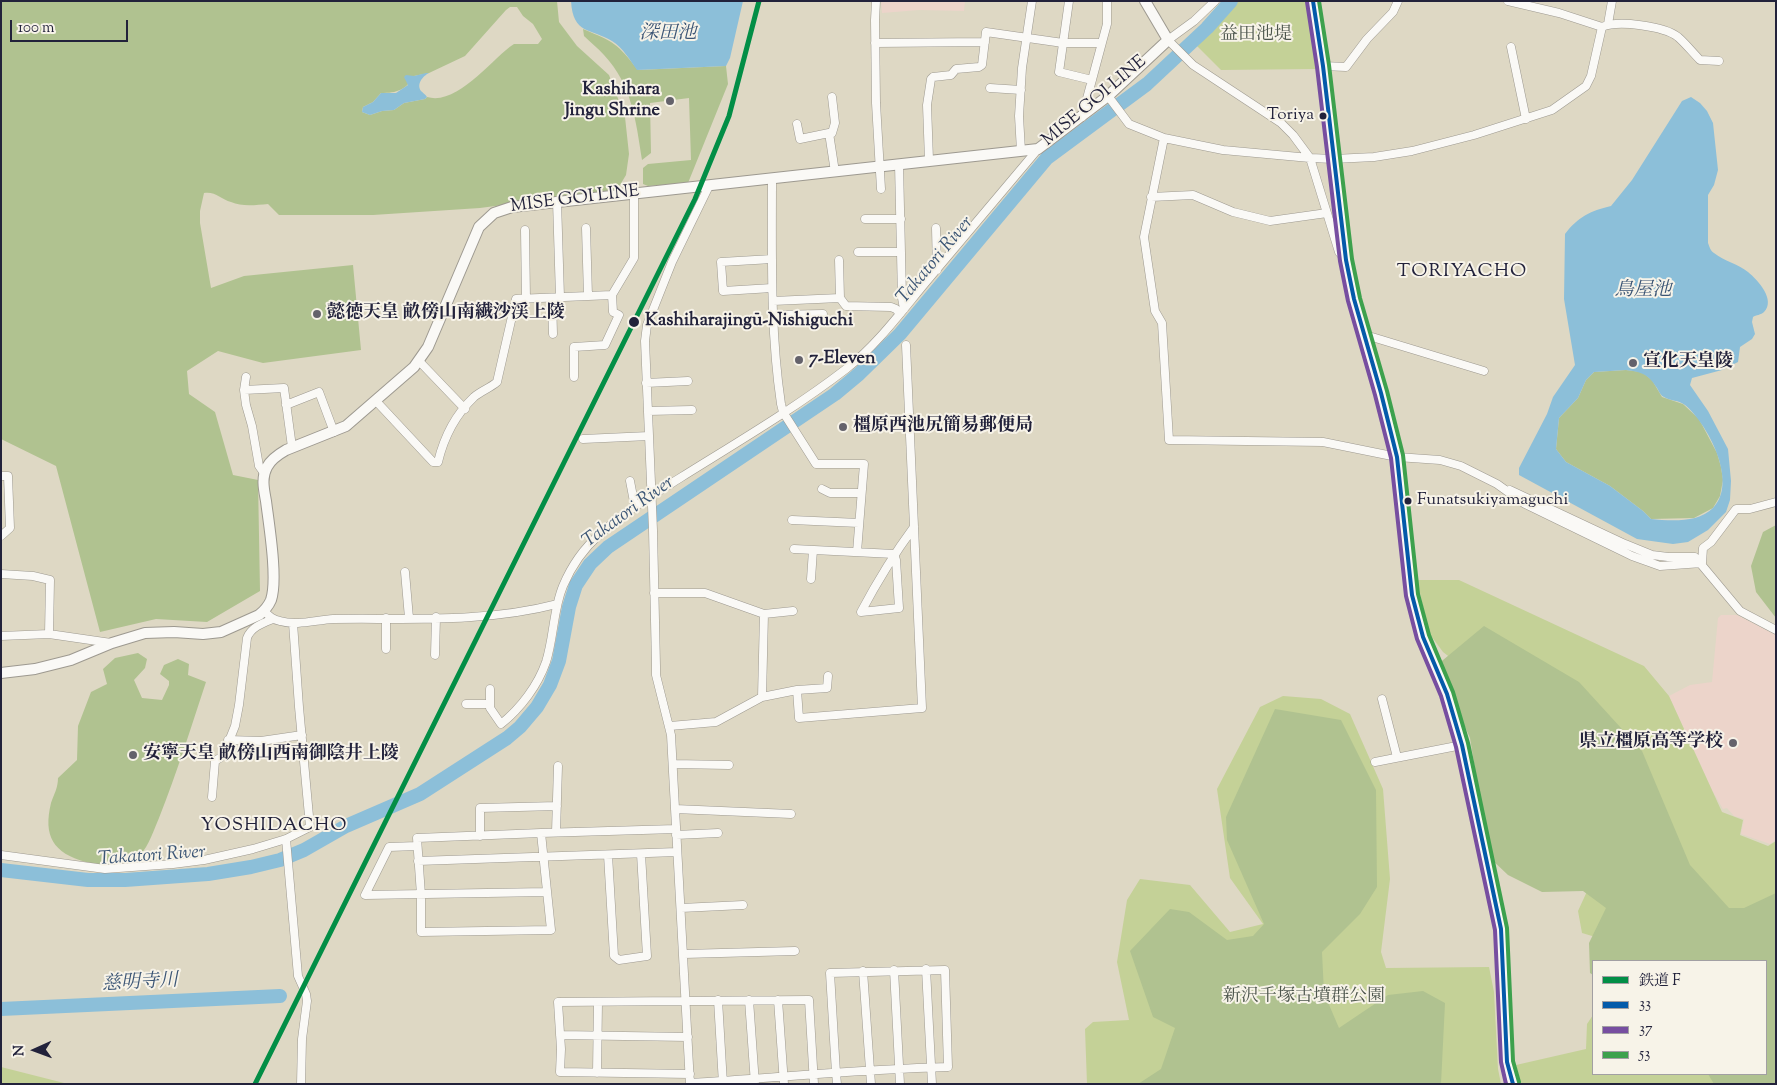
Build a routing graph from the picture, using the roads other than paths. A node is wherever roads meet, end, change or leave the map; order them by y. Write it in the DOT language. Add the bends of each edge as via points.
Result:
graph roads {
  1 [pos="876,1"];
  2 [pos="1032,1"];
  3 [pos="1069,1"];
  4 [pos="1107,1"];
  5 [pos="1145,1"];
  6 [pos="1215,1"];
  7 [pos="1313,1"];
  8 [pos="1398,1"];
  9 [pos="1508,1"];
  10 [pos="1612,1"];
  11 [pos="1605,25"];
  12 [pos="1027,38"];
  13 [pos="985,42"];
  14 [pos="1064,43"];
  15 [pos="1101,43"];
  16 [pos="1170,43"];
  17 [pos="875,44"];
  18 [pos="1512,47"];
  19 [pos="1719,61"];
  20 [pos="1323,66"];
  21 [pos="1092,80"];
  22 [pos="990,88"];
  23 [pos="1021,90"];
  24 [pos="832,97"];
  25 [pos="1109,97"];
  26 [pos="1082,117"];
  27 [pos="1526,119"];
  28 [pos="797,124"];
  29 [pos="829,134"];
  30 [pos="1164,138"];
  31 [pos="1038,149"];
  32 [pos="1021,150"];
  33 [pos="1310,158"];
  34 [pos="1334,159"];
  35 [pos="929,160"];
  36 [pos="898,164"];
  37 [pos="879,167"];
  38 [pos="835,172"];
  39 [pos="772,179"];
  40 [pos="708,186"];
  41 [pos="881,189"];
  42 [pos="634,192"];
  43 [pos="1151,197"];
  44 [pos="557,201"];
  45 [pos="1328,213"];
  46 [pos="901,219"];
  47 [pos="865,220"];
  48 [pos="586,228"];
  49 [pos="936,228"];
  50 [pos="525,230"];
  51 [pos="858,252"];
  52 [pos="901,252"];
  53 [pos="772,259"];
  54 [pos="839,260"];
  55 [pos="1346,260"];
  56 [pos="937,270"];
  57 [pos="772,288"];
  58 [pos="612,295"];
  59 [pos="588,296"];
  60 [pos="556,297"];
  61 [pos="840,298"];
  62 [pos="526,299"];
  63 [pos="773,301"];
  64 [pos="902,311"];
  65 [pos="823,314"];
  66 [pos="773,316"];
  67 [pos="553,334"];
  68 [pos="1364,338"];
  69 [pos="906,345"];
  70 [pos="419,361"];
  71 [pos="1484,371"];
  72 [pos="246,377"];
  73 [pos="574,377"];
  74 [pos="688,381"];
  75 [pos="646,383"];
  76 [pos="244,390"];
  77 [pos="376,401"];
  78 [pos="286,405"];
  79 [pos="464,409"];
  80 [pos="692,410"];
  81 [pos="648,411"];
  82 [pos="784,414"];
  83 [pos="334,432"];
  84 [pos="649,436"];
  85 [pos="583,439"];
  86 [pos="292,447"];
  87 [pos="1397,457"];
  88 [pos="264,473"];
  89 [pos="1,476"];
  90 [pos="630,481"];
  91 [pos="822,489"];
  92 [pos="861,493"];
  93 [pos="651,500"];
  94 [pos="1776,502"];
  95 [pos="635,507"];
  96 [pos="792,520"];
  97 [pos="859,523"];
  98 [pos="914,527"];
  99 [pos="1,536"];
  100 [pos="794,549"];
  101 [pos="813,550"];
  102 [pos="857,552"];
  103 [pos="894,554"];
  104 [pos="1702,563"];
  105 [pos="405,572"];
  106 [pos="1,574"];
  107 [pos="811,580"];
  108 [pos="654,593"];
  109 [pos="557,604"];
  110 [pos="264,611"];
  111 [pos="793,611"];
  112 [pos="764,614"];
  113 [pos="436,617"];
  114 [pos="386,618"];
  115 [pos="409,618"];
  116 [pos="273,619"];
  117 [pos="293,623"];
  118 [pos="1776,630"];
  119 [pos="49,634"];
  120 [pos="1,636"];
  121 [pos="112,643"];
  122 [pos="386,649"];
  123 [pos="435,655"];
  124 [pos="1,673"];
  125 [pos="828,676"];
  126 [pos="490,689"];
  127 [pos="797,690"];
  128 [pos="762,697"];
  129 [pos="1382,700"];
  130 [pos="466,704"];
  131 [pos="490,704"];
  132 [pos="670,726"];
  133 [pos="302,735"];
  134 [pos="228,740"];
  135 [pos="1462,745"];
  136 [pos="1397,757"];
  137 [pos="1375,762"];
  138 [pos="673,764"];
  139 [pos="728,765"];
  140 [pos="558,766"];
  141 [pos="212,797"];
  142 [pos="557,806"];
  143 [pos="675,810"];
  144 [pos="791,814"];
  145 [pos="556,832"];
  146 [pos="676,832"];
  147 [pos="541,833"];
  148 [pos="718,833"];
  149 [pos="480,836"];
  150 [pos="287,842"];
  151 [pos="417,846"];
  152 [pos="677,852"];
  153 [pos="641,854"];
  154 [pos="1,855"];
  155 [pos="608,855"];
  156 [pos="544,858"];
  157 [pos="418,861"];
  158 [pos="547,892"];
  159 [pos="421,895"];
  160 [pos="743,905"];
  161 [pos="681,908"];
  162 [pos="795,951"];
  163 [pos="684,954"];
  164 [pos="926,969"];
  165 [pos="894,970"];
  166 [pos="863,972"];
  167 [pos="686,1000"];
  168 [pos="718,1000"];
  169 [pos="750,1000"];
  170 [pos="778,1000"];
  171 [pos="598,1002"];
  172 [pos="560,1035"];
  173 [pos="598,1036"];
  174 [pos="688,1037"];
  175 [pos="931,1067"];
  176 [pos="900,1068"];
  177 [pos="870,1070"];
  178 [pos="596,1073"];
  179 [pos="836,1073"];
  180 [pos="690,1074"];
  181 [pos="813,1075"];
  182 [pos="755,1081"];
  183 [pos="784,1081"];
  184 [pos="690,1083"];
  185 [pos="723,1083"];
  186 [pos="301,1084"];
  187 [pos="814,1084"];
  188 [pos="837,1084"];
  189 [pos="871,1084"];
  190 [pos="900,1084"];
  191 [pos="932,1084"];
  192 [pos="1514,1084"];
  1 -- 17 [label="street"];
  2 -- 12 [label="street"];
  3 -- 14 [label="street"];
  4 -- 15 [label="street"];
  5 -- 16 [label="main road"];
  6 -- 16 [label="street"];
  7 -- 20 [label="main road"];
  8 -- 20 [label="street" via="1393,12 1366,39 1346,67"];
  9 -- 11 [label="street"];
  10 -- 11 [label="street"];
  11 -- 19 [label="street" via="1668,31 1700,60"];
  11 -- 27 [label="street" via="1586,86 1552,110"];
  12 -- 13 [label="street" via="986,32"];
  12 -- 14 [label="street"];
  12 -- 23 [label="street"];
  13 -- 17 [label="street"];
  13 -- 35 [label="street" via="982,65 956,69 950,75 931,79 926,105"];
  14 -- 15 [label="street"];
  14 -- 21 [label="street" via="1059,72"];
  15 -- 21 [label="street"];
  16 -- 25 [label="main road, MISE GOI LINE"];
  16 -- 33 [label="street" via="1193,65 1281,123"];
  17 -- 37 [label="street"];
  18 -- 27 [label="street"];
  20 -- 34 [label="main road"];
  21 -- 26 [label="street"];
  22 -- 23 [label="street"];
  23 -- 32 [label="street"];
  24 -- 29 [label="street" via="835,123"];
  25 -- 26 [label="main road, MISE GOI LINE"];
  25 -- 30 [label="street" via="1129,124"];
  26 -- 31 [label="main road, MISE GOI LINE"];
  27 -- 34 [label="street" via="1412,151"];
  28 -- 29 [label="street" via="800,140"];
  29 -- 38 [label="street"];
  30 -- 33 [label="street" via="1223,150"];
  30 -- 43 [label="street"];
  31 -- 32 [label="main road, MISE GOI LINE"];
  31 -- 56 [label="street"];
  32 -- 35 [label="main road, MISE GOI LINE"];
  33 -- 34 [label="street"];
  33 -- 45 [label="street"];
  34 -- 55 [label="main road"];
  35 -- 36 [label="main road, MISE GOI LINE"];
  36 -- 37 [label="main road, MISE GOI LINE"];
  36 -- 46 [label="street"];
  37 -- 38 [label="main road, MISE GOI LINE"];
  37 -- 41 [label="street"];
  38 -- 39 [label="main road, MISE GOI LINE"];
  39 -- 40 [label="main road, MISE GOI LINE"];
  39 -- 53 [label="street"];
  40 -- 42 [label="main road, MISE GOI LINE"];
  40 -- 75 [label="street" via="678,247 647,325"];
  42 -- 44 [label="main road, MISE GOI LINE"];
  42 -- 58 [label="street" via="634,258"];
  43 -- 45 [label="street" via="1193,195 1233,212 1270,220"];
  43 -- 87 [label="street" via="1144,237 1155,311 1162,323 1169,440 1323,442"];
  44 -- 60 [label="street"];
  44 -- 70 [label="main road, MISE GOI LINE" via="503,209 486,220 475,235 439,323"];
  45 -- 55 [label="street" via="1339,252"];
  46 -- 47 [label="street"];
  46 -- 52 [label="street"];
  48 -- 59 [label="street"];
  49 -- 56 [label="street"];
  50 -- 62 [label="street"];
  51 -- 52 [label="street"];
  52 -- 64 [label="street"];
  53 -- 57 [label="street"];
  53 -- 57 [label="street" via="721,262 723,291"];
  54 -- 61 [label="street"];
  55 -- 68 [label="main road"];
  56 -- 64 [label="street"];
  57 -- 63 [label="street"];
  58 -- 59 [label="street"];
  58 -- 73 [label="street" via="613,312 619,315 605,345 574,347"];
  59 -- 60 [label="street"];
  60 -- 62 [label="street"];
  60 -- 67 [label="street"];
  61 -- 63 [label="street"];
  61 -- 64 [label="street" via="846,306 891,306"];
  62 -- 79 [label="street" via="516,299 497,382"];
  63 -- 66 [label="street"];
  64 -- 82 [label="street" via="846,368"];
  65 -- 66 [label="street"];
  66 -- 82 [label="street"];
  68 -- 71 [label="street" via="1372,337"];
  68 -- 87 [label="main road"];
  69 -- 98 [label="street"];
  70 -- 77 [label="main road, MISE GOI LINE"];
  70 -- 79 [label="street"];
  72 -- 76 [label="street"];
  74 -- 75 [label="street"];
  75 -- 81 [label="street"];
  76 -- 78 [label="street" via="284,388"];
  76 -- 88 [label="street" via="259,466"];
  77 -- 79 [label="street" via="433,462 438,462 446,436"];
  77 -- 83 [label="main road, MISE GOI LINE"];
  78 -- 83 [label="street" via="319,392"];
  78 -- 86 [label="street"];
  80 -- 81 [label="street"];
  81 -- 84 [label="street"];
  82 -- 92 [label="street" via="816,464 864,464"];
  82 -- 93 [label="street"];
  83 -- 86 [label="main road, MISE GOI LINE"];
  84 -- 85 [label="street"];
  84 -- 93 [label="street"];
  86 -- 88 [label="main road, MISE GOI LINE" via="277,454"];
  87 -- 104 [label="street" via="1440,460 1461,466 1652,555 1696,557"];
  87 -- 135 [label="main road" via="1412,595 1423,637 1447,694"];
  88 -- 110 [label="main road" via="273,582 271,600"];
  89 -- 99 [label="street" via="8,476 10,528"];
  90 -- 95 [label="street"];
  91 -- 92 [label="street" via="830,494"];
  92 -- 97 [label="street"];
  93 -- 95 [label="street"];
  93 -- 108 [label="street"];
  94 -- 104 [label="street" via="1736,509 1711,542 1702,548"];
  95 -- 109 [label="street" via="585,550 572,568"];
  96 -- 97 [label="street"];
  97 -- 102 [label="street"];
  98 -- 103 [label="street"];
  98 -- 127 [label="street" via="922,708 799,718"];
  100 -- 101 [label="street"];
  101 -- 102 [label="street"];
  101 -- 107 [label="street"];
  102 -- 103 [label="street"];
  103 -- 103 [label="street" via="899,608 861,612 876,584"];
  104 -- 118 [label="street" via="1740,611"];
  105 -- 115 [label="street"];
  106 -- 119 [label="street" via="50,580"];
  108 -- 112 [label="street" via="705,594"];
  108 -- 132 [label="street" via="656,675"];
  109 -- 113 [label="street" via="521,612"];
  109 -- 131 [label="street" via="546,662 529,694 501,724"];
  110 -- 116 [label="street"];
  110 -- 121 [label="main road" via="221,632 159,632"];
  111 -- 112 [label="street"];
  112 -- 128 [label="street"];
  113 -- 115 [label="street"];
  113 -- 123 [label="street"];
  114 -- 115 [label="street"];
  114 -- 117 [label="street"];
  114 -- 122 [label="street"];
  116 -- 117 [label="street"];
  116 -- 134 [label="street" via="249,632 237,719"];
  117 -- 133 [label="street"];
  119 -- 120 [label="street"];
  119 -- 121 [label="street"];
  121 -- 124 [label="main road" via="71,660"];
  125 -- 127 [label="street" via="827,688"];
  126 -- 131 [label="street"];
  127 -- 128 [label="street"];
  128 -- 132 [label="street" via="716,722"];
  129 -- 136 [label="street"];
  130 -- 131 [label="street"];
  132 -- 138 [label="street"];
  133 -- 134 [label="street" via="261,741"];
  133 -- 150 [label="street" via="310,827"];
  134 -- 141 [label="street" via="223,756 215,761"];
  135 -- 136 [label="street"];
  135 -- 192 [label="main road" via="1501,929 1507,1062"];
  136 -- 137 [label="street"];
  138 -- 139 [label="street"];
  138 -- 143 [label="street"];
  140 -- 142 [label="street"];
  142 -- 145 [label="street"];
  142 -- 149 [label="street" via="480,808"];
  143 -- 144 [label="street"];
  143 -- 146 [label="street"];
  145 -- 146 [label="street"];
  145 -- 147 [label="street"];
  146 -- 148 [label="street"];
  146 -- 152 [label="street"];
  147 -- 149 [label="street"];
  147 -- 156 [label="street"];
  149 -- 151 [label="street" via="417,838"];
  150 -- 154 [label="street" via="204,860 119,869"];
  150 -- 186 [label="street" via="298,976 307,1001"];
  151 -- 157 [label="street"];
  151 -- 159 [label="street" via="390,847 365,896"];
  152 -- 153 [label="street"];
  152 -- 161 [label="street"];
  153 -- 155 [label="street"];
  153 -- 155 [label="street" via="647,956 619,960 614,956"];
  155 -- 156 [label="street"];
  156 -- 157 [label="street"];
  156 -- 158 [label="street"];
  157 -- 159 [label="street"];
  158 -- 159 [label="street"];
  158 -- 159 [label="street" via="551,930 421,932"];
  160 -- 161 [label="street"];
  161 -- 163 [label="street"];
  162 -- 163 [label="street"];
  163 -- 167 [label="street"];
  164 -- 165 [label="street"];
  164 -- 175 [label="street"];
  164 -- 175 [label="street" via="945,970 948,1067"];
  165 -- 166 [label="street"];
  165 -- 176 [label="street"];
  166 -- 177 [label="street"];
  166 -- 179 [label="street" via="830,973"];
  167 -- 168 [label="street"];
  167 -- 171 [label="street"];
  167 -- 174 [label="street"];
  168 -- 169 [label="street"];
  168 -- 185 [label="street"];
  169 -- 170 [label="street"];
  169 -- 182 [label="street"];
  170 -- 181 [label="street" via="809,1000"];
  170 -- 183 [label="street"];
  171 -- 172 [label="street" via="558,1002"];
  171 -- 173 [label="street"];
  172 -- 173 [label="street"];
  172 -- 178 [label="street" via="560,1072"];
  173 -- 174 [label="street"];
  173 -- 178 [label="street"];
  174 -- 180 [label="street"];
  175 -- 176 [label="street"];
  175 -- 191 [label="street"];
  176 -- 177 [label="street"];
  176 -- 190 [label="street"];
  177 -- 179 [label="street"];
  177 -- 189 [label="street"];
  178 -- 180 [label="street"];
  179 -- 181 [label="street"];
  179 -- 188 [label="street"];
  180 -- 184 [label="street"];
  181 -- 183 [label="street"];
  181 -- 187 [label="street"];
  182 -- 183 [label="street"];
  182 -- 185 [label="street"];
  184 -- 185 [label="street"];
}
